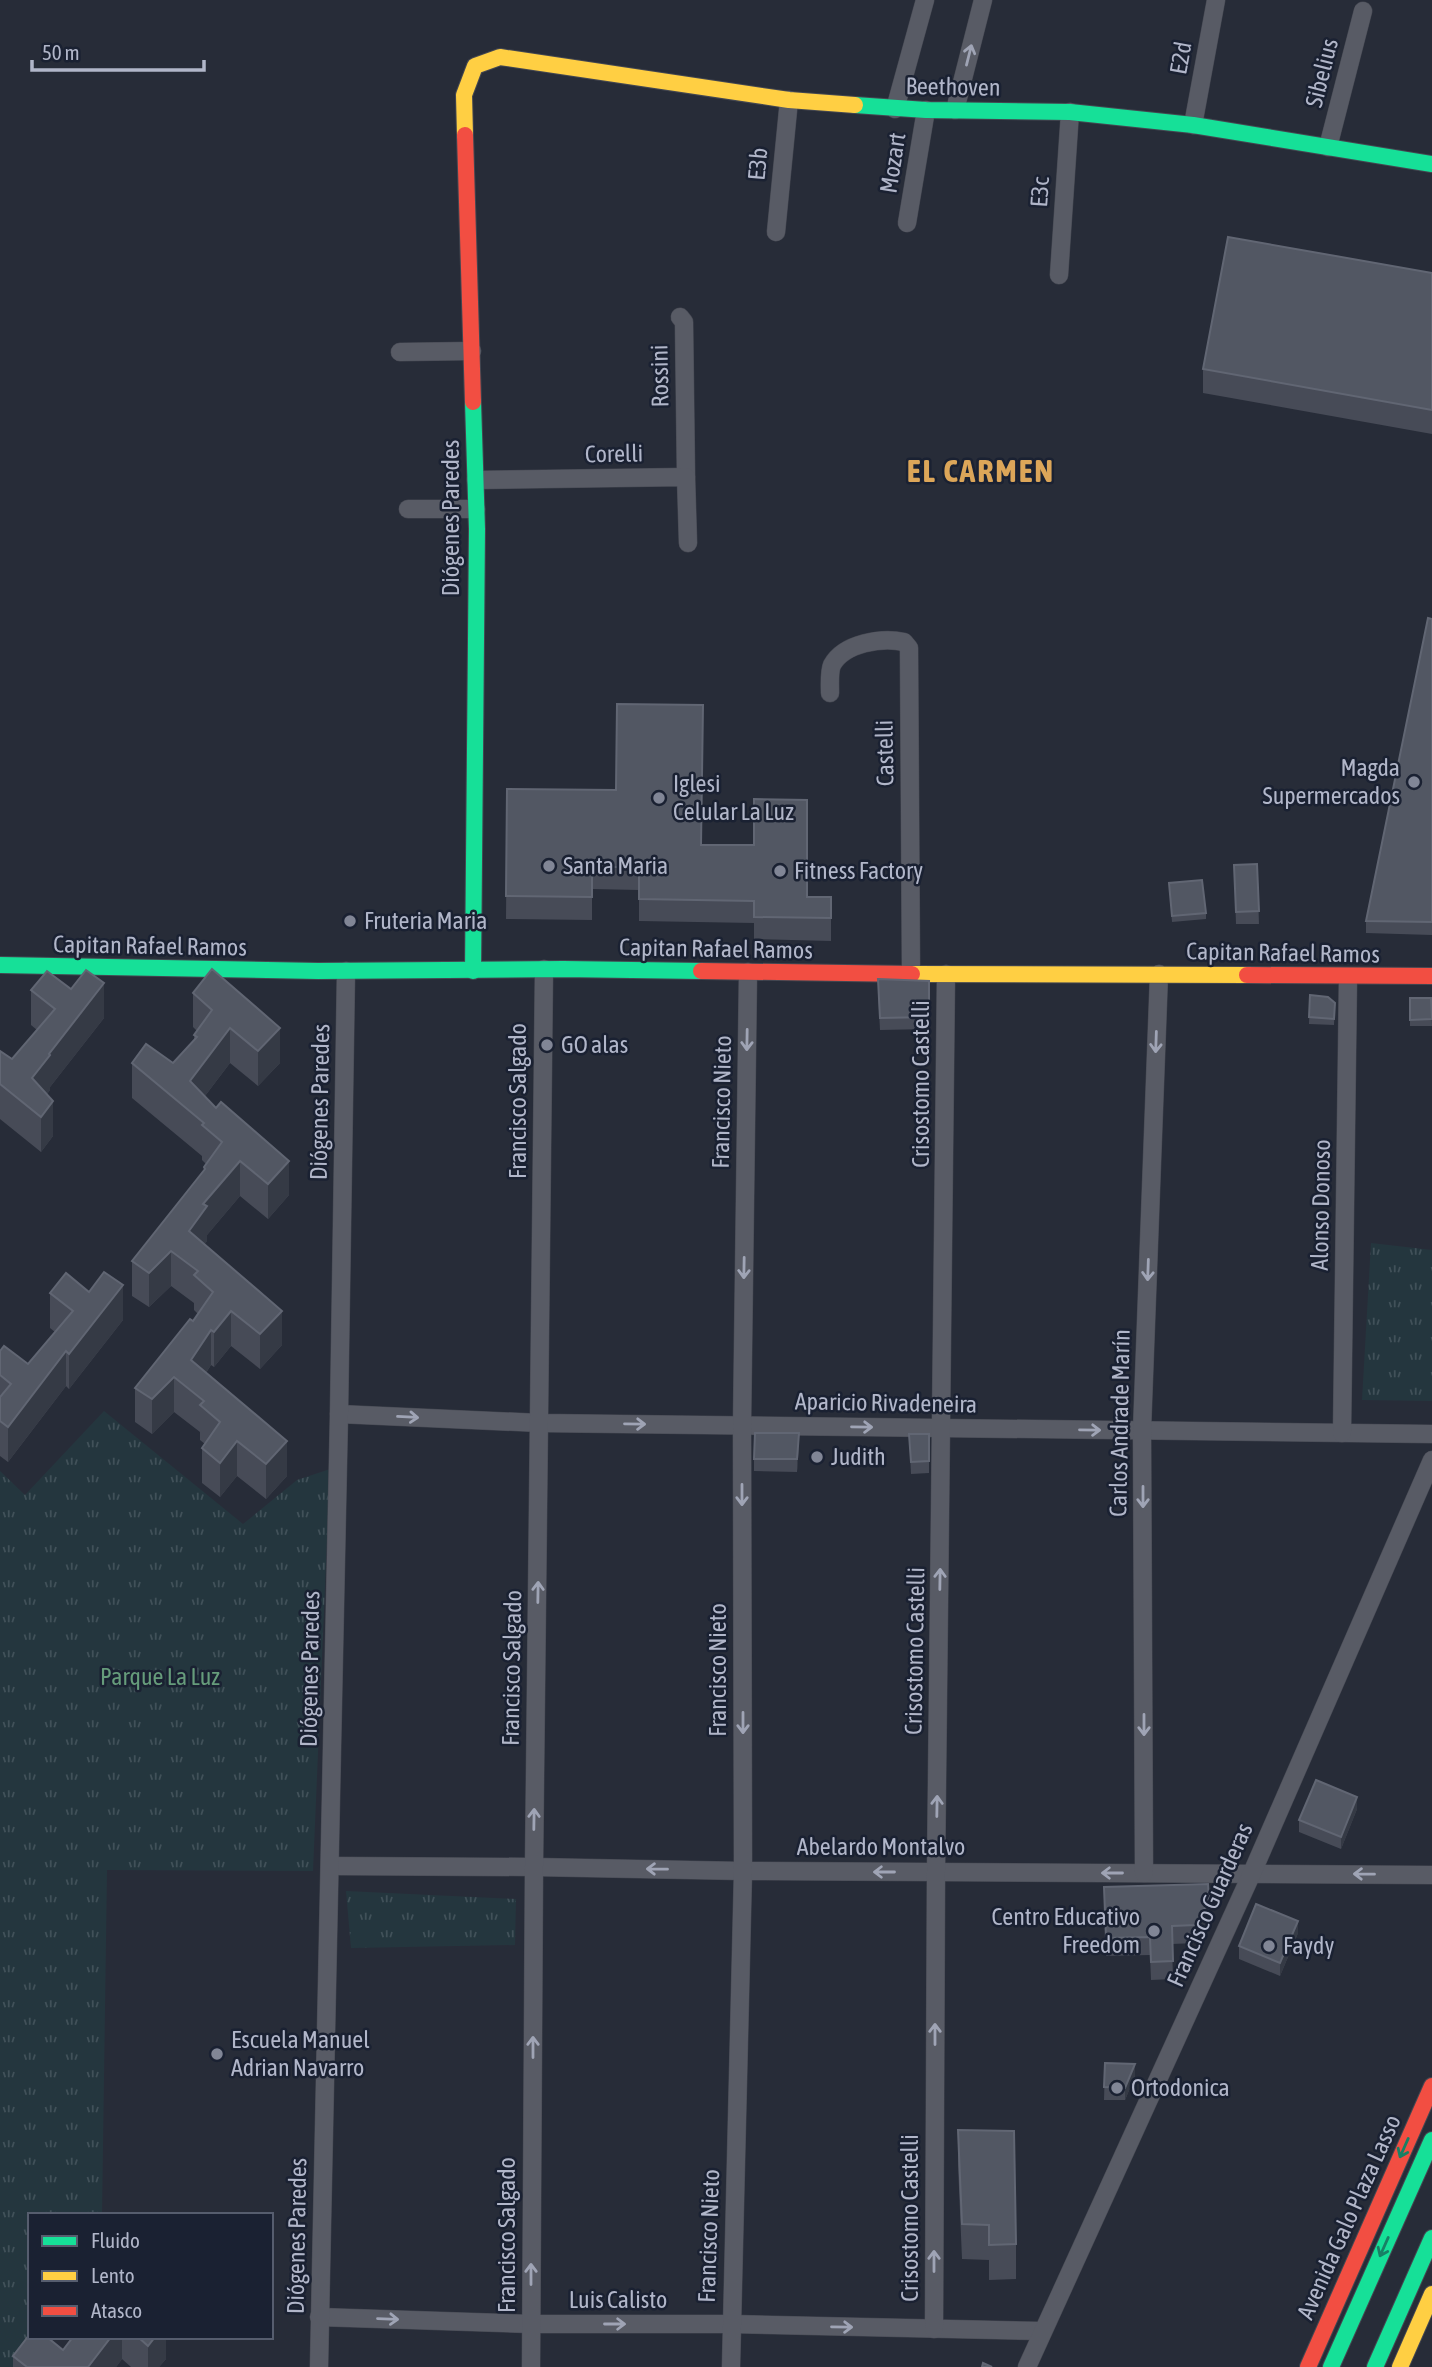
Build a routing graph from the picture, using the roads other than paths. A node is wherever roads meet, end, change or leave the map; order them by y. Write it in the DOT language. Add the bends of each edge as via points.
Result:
graph roads {
  1 [pos="925,0"];
  2 [pos="983,0"];
  3 [pos="1216,0"];
  4 [pos="1363,11"];
  5 [pos="475,66"];
  6 [pos="789,100"];
  7 [pos="895,109"];
  8 [pos="926,110"];
  9 [pos="955,110"];
  10 [pos="1070,112"];
  11 [pos="1193,125"];
  12 [pos="1328,147"];
  13 [pos="1432,164"];
  14 [pos="907,223"];
  15 [pos="776,232"];
  16 [pos="1059,275"];
  17 [pos="680,317"];
  18 [pos="472,351"];
  19 [pos="400,352"];
  20 [pos="686,477"];
  21 [pos="476,480"];
  22 [pos="408,509"];
  23 [pos="476,509"];
  24 [pos="688,543"];
  25 [pos="830,694"];
  26 [pos="0,965"];
  27 [pos="544,969"];
  28 [pos="346,971"];
  29 [pos="473,971"];
  30 [pos="748,972"];
  31 [pos="911,974"];
  32 [pos="946,974"];
  33 [pos="1159,974"];
  34 [pos="1432,976"];
  35 [pos="1348,977"];
  36 [pos="340,1414"];
  37 [pos="540,1423"];
  38 [pos="742,1426"];
  39 [pos="943,1428"];
  40 [pos="1142,1430"];
  41 [pos="1342,1433"];
  42 [pos="1432,1434"];
  43 [pos="1432,1460"];
  44 [pos="330,1866"];
  45 [pos="534,1867"];
  46 [pos="743,1871"];
  47 [pos="936,1872"];
  48 [pos="1144,1873"];
  49 [pos="1252,1873"];
  50 [pos="1432,1875"];
  51 [pos="1432,2086"];
  52 [pos="1432,2140"];
  53 [pos="1432,2238"];
  54 [pos="1432,2294"];
  55 [pos="319,2317"];
  56 [pos="531,2324"];
  57 [pos="731,2325"];
  58 [pos="933,2329"];
  59 [pos="1042,2331"];
  60 [pos="319,2367"];
  61 [pos="531,2367"];
  62 [pos="730,2367"];
  63 [pos="1027,2367"];
  64 [pos="1308,2367"];
  65 [pos="1331,2367"];
  66 [pos="1375,2367"];
  67 [pos="1400,2367"];
  1 -- 7 [label="street"];
  9 -- 2 [label="street, one-way"];
  3 -- 11 [label="street, E2d"];
  4 -- 12 [label="street, Sibelius"];
  5 -- 6 [label="street, Beethoven" via="500,57"];
  5 -- 18 [label="street, Diógenes Paredes" via="464,95"];
  6 -- 7 [label="street, Beethoven"];
  6 -- 15 [label="street, E3b"];
  7 -- 8 [label="street, Beethoven"];
  8 -- 9 [label="street, Beethoven"];
  8 -- 14 [label="street, Mozart"];
  9 -- 10 [label="street, Beethoven"];
  10 -- 11 [label="street, Beethoven"];
  10 -- 16 [label="street, E3c"];
  11 -- 12 [label="street, Beethoven"];
  12 -- 13 [label="street, Beethoven"];
  17 -- 20 [label="street, Rossini" via="684,322"];
  18 -- 19 [label="street"];
  18 -- 21 [label="street, Diógenes Paredes"];
  20 -- 21 [label="street, Corelli"];
  20 -- 24 [label="street"];
  21 -- 23 [label="street, Diógenes Paredes"];
  22 -- 23 [label="street"];
  23 -- 29 [label="street, Diógenes Paredes"];
  25 -- 31 [label="street, Castelli" via="831,667 845,651 881,640 904,642 909,648"];
  26 -- 28 [label="street, Capitan Rafael Ramos"];
  27 -- 29 [label="street, Capitan Rafael Ramos"];
  27 -- 30 [label="street, Capitan Rafael Ramos"];
  27 -- 37 [label="street, Francisco Salgado"];
  28 -- 29 [label="street, Capitan Rafael Ramos"];
  28 -- 36 [label="street, Diógenes Paredes"];
  30 -- 31 [label="street, Capitan Rafael Ramos"];
  30 -- 38 [label="street, Francisco Nieto, one-way"];
  31 -- 32 [label="street, Capitan Rafael Ramos"];
  32 -- 33 [label="street, Capitan Rafael Ramos"];
  32 -- 39 [label="street, Crisostomo Castelli"];
  33 -- 35 [label="street, Capitan Rafael Ramos"];
  33 -- 40 [label="street, Carlos Andrade Marín, one-way"];
  34 -- 35 [label="street, Capitan Rafael Ramos"];
  35 -- 41 [label="street, Alonso Donoso"];
  36 -- 37 [label="street, Aparicio Rivadeneira, one-way"];
  36 -- 44 [label="street, Diógenes Paredes"];
  37 -- 38 [label="street, Aparicio Rivadeneira, one-way"];
  45 -- 37 [label="street, Francisco Salgado, one-way"];
  38 -- 39 [label="street, Aparicio Rivadeneira, one-way"];
  38 -- 46 [label="street, Francisco Nieto, one-way"];
  39 -- 40 [label="street, Aparicio Rivadeneira, one-way"];
  47 -- 39 [label="street, Crisostomo Castelli, one-way"];
  40 -- 41 [label="street, Aparicio Rivadeneira"];
  40 -- 48 [label="street, Carlos Andrade Marín, one-way"];
  41 -- 42 [label="street, Aparicio Rivadeneira"];
  43 -- 49 [label="street, Francisco Guarderas"];
  44 -- 45 [label="street, Abelardo Montalvo"];
  44 -- 55 [label="street, Diógenes Paredes"];
  46 -- 45 [label="street, Abelardo Montalvo, one-way"];
  56 -- 45 [label="street, Francisco Salgado, one-way"];
  47 -- 46 [label="street, Abelardo Montalvo, one-way"];
  46 -- 57 [label="street, Francisco Nieto"];
  48 -- 47 [label="street, Abelardo Montalvo, one-way"];
  58 -- 47 [label="street, Crisostomo Castelli, one-way"];
  48 -- 49 [label="street, Abelardo Montalvo"];
  50 -- 49 [label="street, Abelardo Montalvo, one-way"];
  49 -- 59 [label="street, Francisco Guarderas"];
  51 -- 64 [label="street, Avenida Galo Plaza Lasso, one-way"];
  52 -- 65 [label="street, Avenida Galo Plaza Lasso, one-way"];
  53 -- 66 [label="street"];
  54 -- 67 [label="street"];
  55 -- 56 [label="street, Luis Calisto, one-way"];
  55 -- 60 [label="street, Diógenes Paredes"];
  56 -- 57 [label="street, Luis Calisto, one-way"];
  56 -- 61 [label="street, Francisco Salgado"];
  57 -- 58 [label="street, Luis Calisto, one-way"];
  57 -- 62 [label="street, Francisco Nieto"];
  58 -- 59 [label="street, Luis Calisto"];
  59 -- 63 [label="street, Francisco Guarderas"];
}
